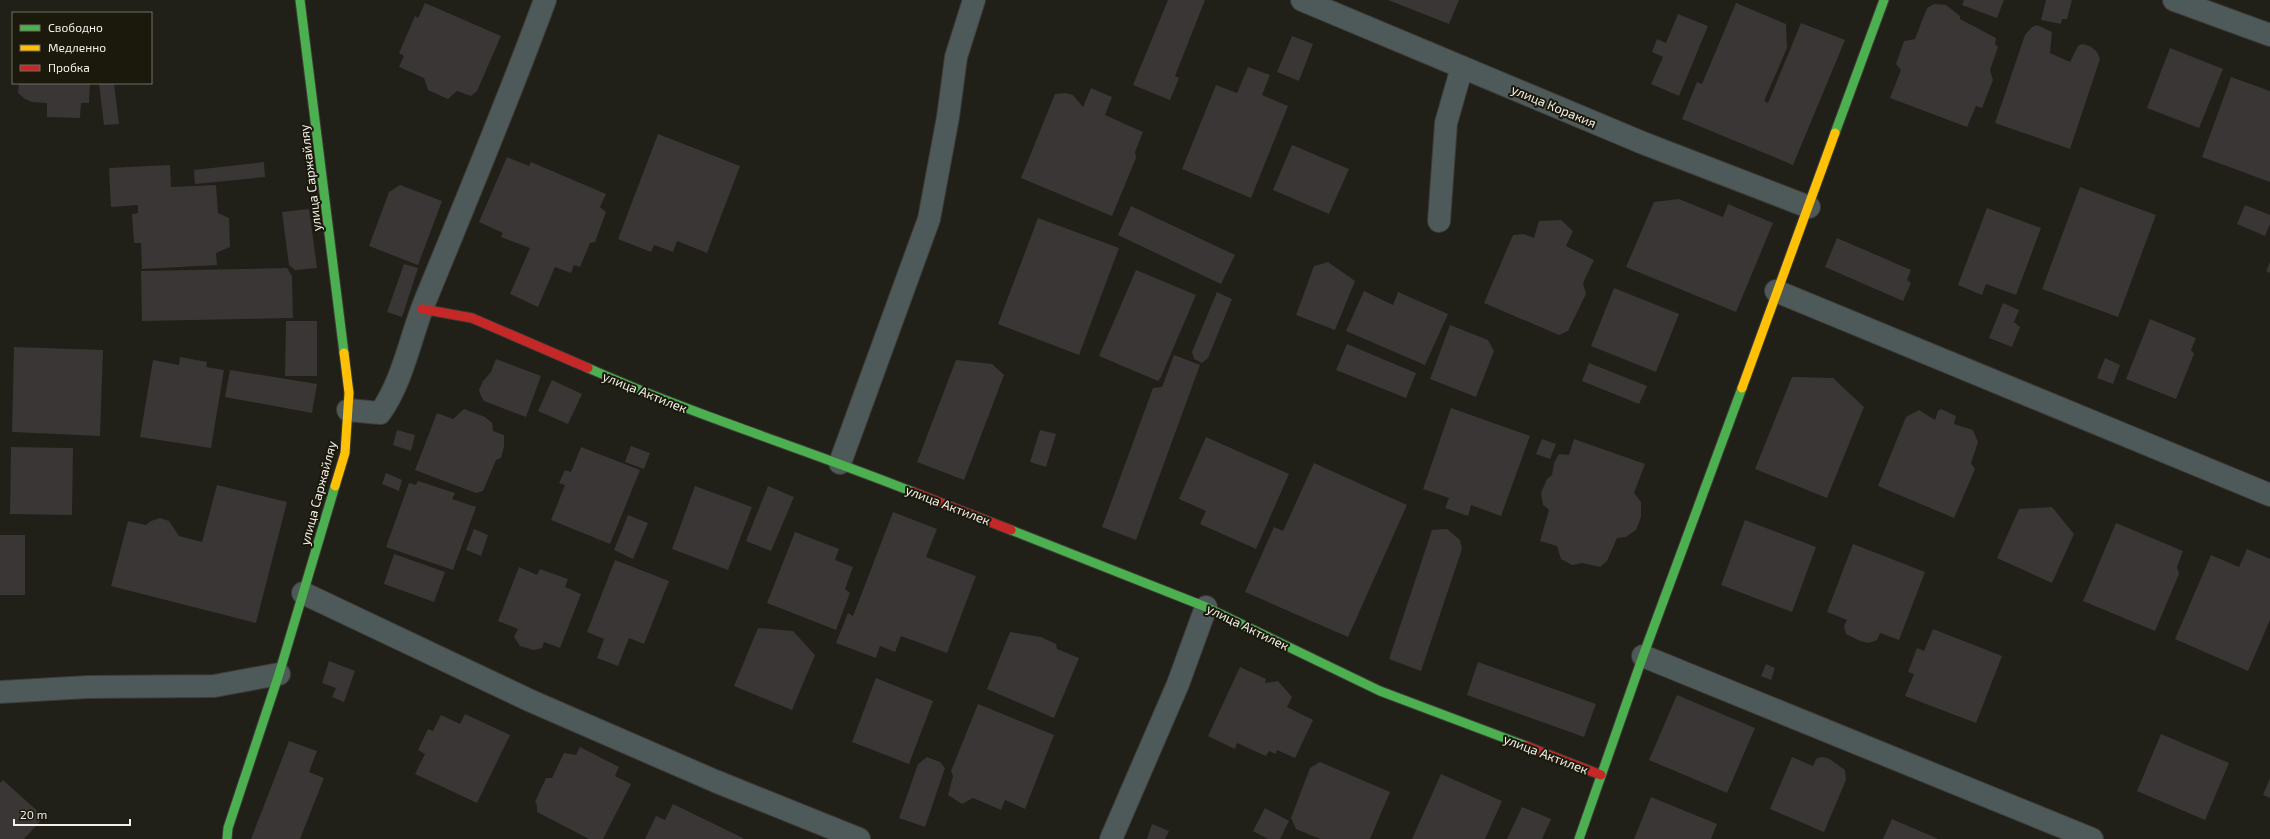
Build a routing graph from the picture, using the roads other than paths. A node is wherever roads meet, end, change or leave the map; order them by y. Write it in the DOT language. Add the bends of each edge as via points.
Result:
graph roads {
  1 [pos="300,0"];
  2 [pos="545,0"];
  3 [pos="974,0"];
  4 [pos="1302,0"];
  5 [pos="1884,0"];
  6 [pos="2174,0"];
  7 [pos="2270,35"];
  8 [pos="1462,67"];
  9 [pos="1809,206"];
  10 [pos="1439,221"];
  11 [pos="1776,291"];
  12 [pos="422,310"];
  13 [pos="348,410"];
  14 [pos="840,463"];
  15 [pos="2270,495"];
  16 [pos="303,593"];
  17 [pos="1206,607"];
  18 [pos="1643,656"];
  19 [pos="279,674"];
  20 [pos="0,692"];
  21 [pos="1601,775"];
  22 [pos="227,839"];
  23 [pos="859,839"];
  24 [pos="1111,839"];
  25 [pos="1579,839"];
  26 [pos="2092,839"];
  1 -- 13 [label="street, улица Саржайляу" via="349,393"];
  2 -- 12 [label="street" via="517,76"];
  3 -- 14 [label="street" via="956,57 929,219"];
  4 -- 8 [label="street, улица Коракия"];
  5 -- 9 [label="street"];
  6 -- 7 [label="street"];
  8 -- 9 [label="street, улица Коракия" via="1643,143"];
  8 -- 10 [label="street" via="1446,123"];
  9 -- 11 [label="street"];
  11 -- 15 [label="street"];
  11 -- 18 [label="street"];
  12 -- 13 [label="street" via="391,397 380,413"];
  12 -- 14 [label="street, улица Актилек" via="472,318 647,394"];
  13 -- 16 [label="street, улица Саржайляу" via="345,453"];
  14 -- 17 [label="street, улица Актилек"];
  16 -- 19 [label="street, улица Саржайляу"];
  16 -- 23 [label="street" via="531,702"];
  17 -- 21 [label="street, улица Актилек" via="1380,691"];
  17 -- 24 [label="street" via="1178,684"];
  18 -- 21 [label="street"];
  18 -- 26 [label="street"];
  19 -- 20 [label="street" via="214,686 88,687"];
  19 -- 22 [label="street, улица Саржайляу" via="228,828"];
  21 -- 25 [label="street"];
}
